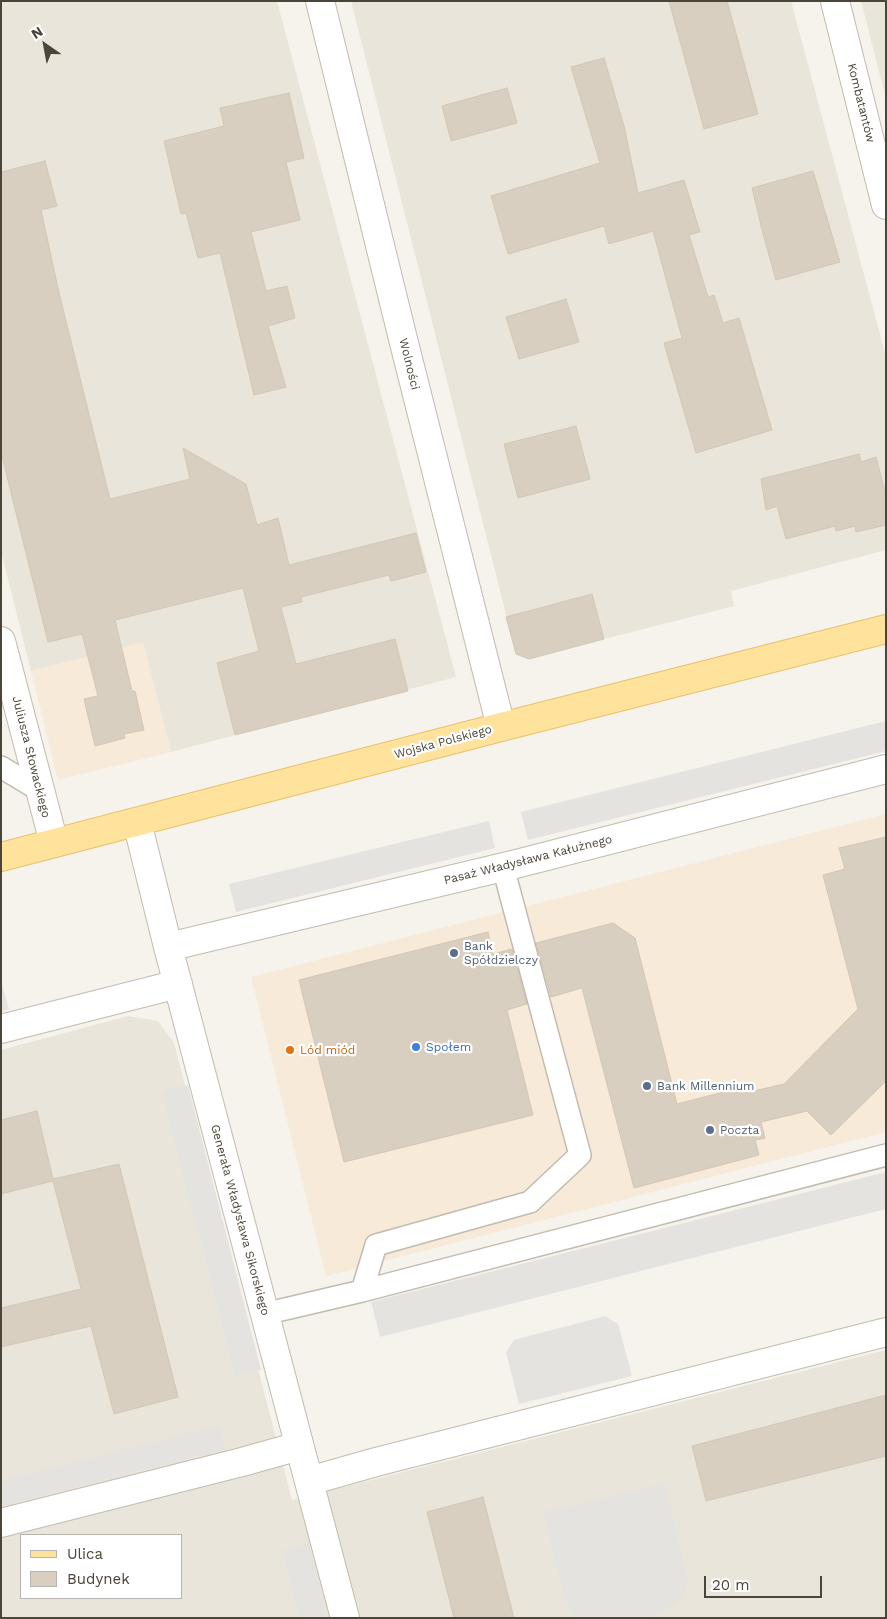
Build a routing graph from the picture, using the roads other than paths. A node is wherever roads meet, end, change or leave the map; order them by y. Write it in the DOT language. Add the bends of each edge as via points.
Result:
graph roads {
  1 [pos="320,1"];
  2 [pos="835,1"];
  3 [pos="886,205"];
  4 [pos="886,629"];
  5 [pos="1,641"];
  6 [pos="500,727"];
  7 [pos="1,767"];
  8 [pos="886,769"];
  9 [pos="39,790"];
  10 [pos="137,822"];
  11 [pos="54,843"];
  12 [pos="1,857"];
  13 [pos="504,867"];
  14 [pos="168,947"];
  15 [pos="178,984"];
  16 [pos="1,1029"];
  17 [pos="886,1155"];
  18 [pos="362,1291"];
  19 [pos="264,1314"];
  20 [pos="886,1332"];
  21 [pos="299,1446"];
  22 [pos="308,1481"];
  23 [pos="1,1523"];
  24 [pos="345,1618"];
  1 -- 6 [label="street, Wolności"];
  2 -- 3 [label="street, Kombatantów"];
  4 -- 6 [label="main road, Wojska Polskiego"];
  5 -- 9 [label="street, Juliusza Słowackiego"];
  6 -- 10 [label="main road, Wojska Polskiego"];
  7 -- 9 [label="lane"];
  8 -- 13 [label="street, Pasaż Władysława Kałużnego"];
  9 -- 11 [label="street, Juliusza Słowackiego"];
  10 -- 11 [label="main road, Wojska Polskiego"];
  10 -- 14 [label="street, Generała Władysława Sikorskiego"];
  11 -- 12 [label="main road, Wojska Polskiego"];
  13 -- 14 [label="street, Pasaż Władysława Kałużnego"];
  13 -- 18 [label="lane" via="580,1155 530,1202 376,1245"];
  14 -- 15 [label="street, Generała Władysława Sikorskiego"];
  15 -- 16 [label="street"];
  15 -- 19 [label="street, Generała Władysława Sikorskiego"];
  17 -- 18 [label="lane"];
  18 -- 19 [label="lane"];
  19 -- 21 [label="street, Generała Władysława Sikorskiego"];
  20 -- 22 [label="street"];
  21 -- 22 [label="street, Generała Władysława Sikorskiego"];
  21 -- 23 [label="street"];
  22 -- 24 [label="street, Generała Władysława Sikorskiego"];
}
